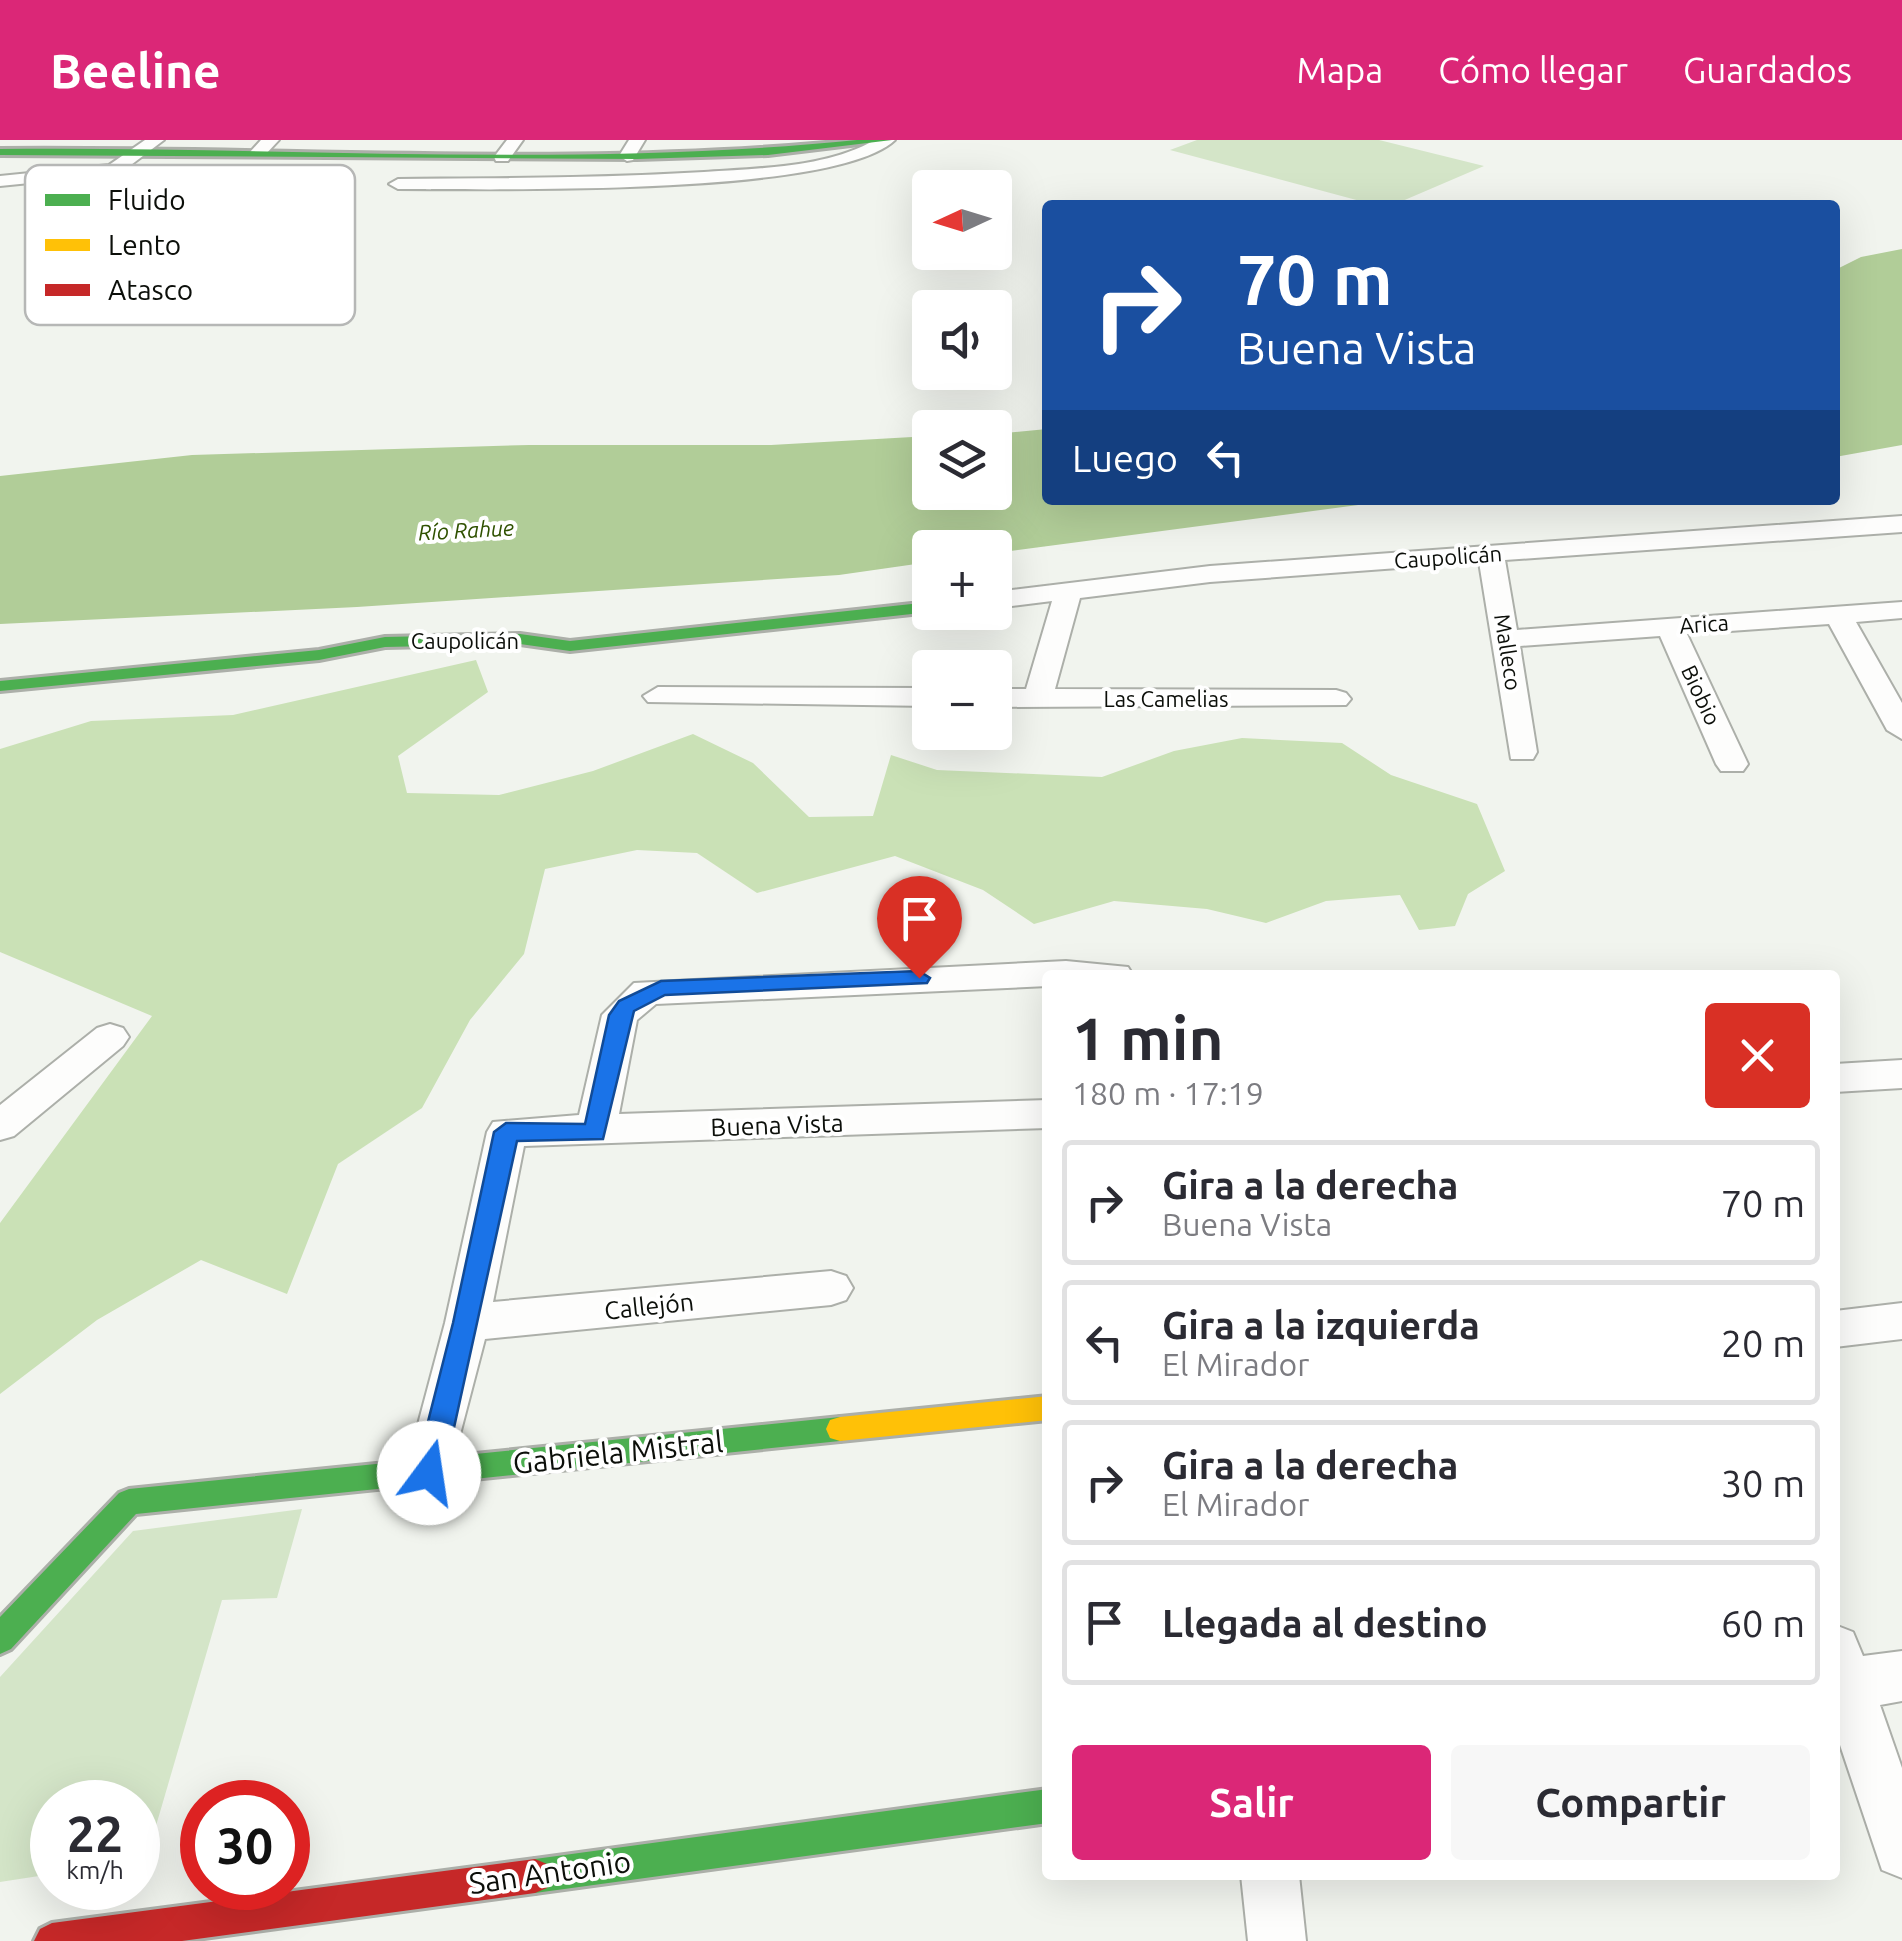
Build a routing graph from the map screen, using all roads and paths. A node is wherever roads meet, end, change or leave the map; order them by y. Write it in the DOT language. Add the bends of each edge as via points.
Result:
graph roads {
  1 [pos="887,140"];
  2 [pos="150,144"];
  3 [pos="265,146"];
  4 [pos="748,146"];
  5 [pos="509,148"];
  6 [pos="632,148"];
  7 [pos="0,152"];
  8 [pos="121,165"];
  9 [pos="25,179"];
  10 [pos="0,181"];
  11 [pos="398,184"];
  12 [pos="1902,524"];
  13 [pos="1491,554"];
  14 [pos="1068,592"];
  15 [pos="1012,598"];
  16 [pos="912,609"];
  17 [pos="1902,610"];
  18 [pos="1838,614"];
  19 [pos="1669,626"];
  20 [pos="1507,640"];
  21 [pos="0,686"];
  22 [pos="658,696"];
  23 [pos="912,697"];
  24 [pos="1012,698"];
  25 [pos="1038,698"];
  26 [pos="1336,700"];
  27 [pos="1902,730"];
  28 [pos="1522,752"];
  29 [pos="1732,764"];
  30 [pos="1042,974"];
  31 [pos="110,1036"];
  32 [pos="1902,1074"];
  33 [pos="1840,1078"];
  34 [pos="1042,1114"];
  35 [pos="0,1126"];
  36 [pos="595,1132"];
  37 [pos="831,1288"];
  38 [pos="1902,1321"];
  39 [pos="467,1323"];
  40 [pos="1840,1327"];
  41 [pos="1042,1409"];
  42 [pos="429,1473"];
  43 [pos="0,1640"];
  44 [pos="1840,1673"];
  45 [pos="1840,1676"];
  46 [pos="1902,1676"];
  47 [pos="1042,1807"];
  48 [pos="1902,1850"];
  49 [pos="1271,1880"];
  50 [pos="52,1941"];
  51 [pos="1277,1941"];
  1 -- 4 [label="street"];
  1 -- 11 [label="street" via="879,151 848,160 715,175"];
  2 -- 3 [label="street"];
  2 -- 7 [label="street"];
  2 -- 8 [label="street"];
  3 -- 5 [label="street"];
  4 -- 6 [label="street"];
  5 -- 6 [label="street"];
  9 -- 10 [label="street"];
  12 -- 13 [label="street, Caupolicán"];
  13 -- 14 [label="street, Caupolicán" via="1210,574"];
  13 -- 20 [label="street, Malleco"];
  14 -- 15 [label="street, Caupolicán"];
  14 -- 25 [label="street"];
  16 -- 21 [label="street, Caupolicán" via="570,646 520,639 385,642 318,655"];
  17 -- 18 [label="street, Arica"];
  18 -- 19 [label="street, Arica"];
  18 -- 27 [label="street"];
  19 -- 20 [label="street, Arica"];
  19 -- 29 [label="street, Biobio"];
  20 -- 28 [label="street, Malleco"];
  22 -- 23 [label="street"];
  24 -- 25 [label="street, Las Camelias"];
  25 -- 26 [label="street, Las Camelias"];
  30 -- 36 [label="street" via="647,992 620,1015"];
  31 -- 35 [label="street"];
  32 -- 33 [label="street"];
  34 -- 36 [label="street, Buena Vista"];
  36 -- 39 [label="street, Buena Vista" via="506,1132"];
  37 -- 39 [label="street, Callejón"];
  38 -- 40 [label="street"];
  39 -- 42 [label="street"];
  41 -- 42 [label="street, Gabriela Mistral"];
  42 -- 43 [label="street, Gabriela Mistral" via="129,1502"];
  44 -- 46 [label="street"];
  45 -- 48 [label="street"];
  47 -- 50 [label="street, San Antonio"];
  49 -- 51 [label="street"];
}
